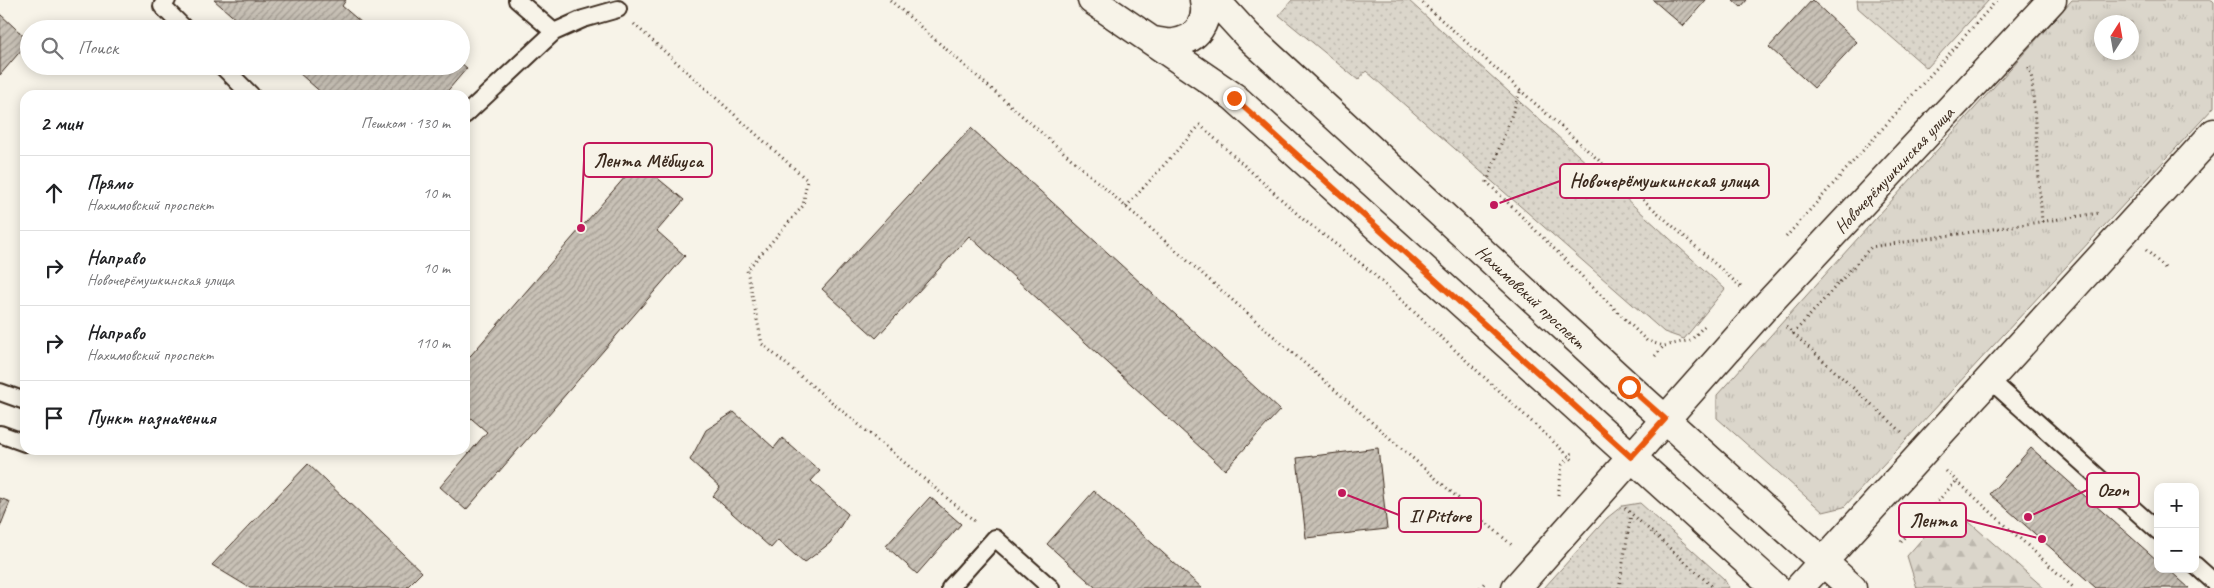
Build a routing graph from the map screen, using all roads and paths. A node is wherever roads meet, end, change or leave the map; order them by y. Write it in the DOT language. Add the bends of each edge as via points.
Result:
graph roads {
  1 [pos="167,0"];
  2 [pos="517,0"];
  3 [pos="890,0"];
  4 [pos="1092,0"];
  5 [pos="1204,0"];
  6 [pos="1215,0"];
  7 [pos="1419,0"];
  8 [pos="1997,0"];
  9 [pos="2052,0"];
  10 [pos="613,4"];
  11 [pos="176,20"];
  12 [pos="554,32"];
  13 [pos="1154,41"];
  14 [pos="2028,59"];
  15 [pos="231,75"];
  16 [pos="246,90"];
  17 [pos="1520,92"];
  18 [pos="470,109"];
  19 [pos="2214,133"];
  20 [pos="1126,207"];
  21 [pos="2104,212"];
  22 [pos="2042,222"];
  23 [pos="1780,243"];
  24 [pos="2144,248"];
  25 [pos="2165,268"];
  26 [pos="1748,280"];
  27 [pos="1741,287"];
  28 [pos="1735,294"];
  29 [pos="1710,320"];
  30 [pos="1780,322"];
  31 [pos="1793,334"];
  32 [pos="1664,346"];
  33 [pos="1655,356"];
  34 [pos="1989,380"];
  35 [pos="0,392"];
  36 [pos="20,399"];
  37 [pos="1665,419"];
  38 [pos="0,434"];
  39 [pos="1910,438"];
  40 [pos="20,441"];
  41 [pos="1572,453"];
  42 [pos="1569,456"];
  43 [pos="1631,457"];
  44 [pos="1575,462"];
  45 [pos="1562,465"];
  46 [pos="1942,467"];
  47 [pos="1957,480"];
  48 [pos="1622,504"];
  49 [pos="1631,513"];
  50 [pos="2155,528"];
  51 [pos="995,538"];
  52 [pos="1901,542"];
  53 [pos="1516,549"];
  54 [pos="1823,561"];
  55 [pos="2199,569"];
  56 [pos="2214,582"];
  57 [pos="950,588"];
  58 [pos="1051,588"];
  59 [pos="1516,588"];
  60 [pos="1619,588"];
  61 [pos="1714,588"];
  62 [pos="1776,588"];
  63 [pos="1799,588"];
  64 [pos="1852,588"];
  65 [pos="2074,588"];
  1 -- 11 [label="lane" via="162,6"];
  2 -- 12 [label="lane"];
  3 -- 20 [label="path"];
  4 -- 13 [label="main road"];
  5 -- 13 [label="main road" via="1203,26 1192,37 1173,43"];
  6 -- 37 [label="main road, Нахимовский проспект" via="1247,35"];
  7 -- 17 [label="path"];
  8 -- 23 [label="path"];
  9 -- 37 [label="main road, Новочерёмушкинская улица" via="1764,308"];
  10 -- 12 [label="lane"];
  10 -- 51 [label="path" via="807,180 803,206 747,270 762,344"];
  12 -- 18 [label="lane"];
  13 -- 43 [label="main road" via="1234,98"];
  14 -- 22 [label="path"];
  15 -- 16 [label="lane"];
  17 -- 27 [label="path"];
  17 -- 32 [label="path" via="1488,182 1647,341"];
  19 -- 34 [label="main road"];
  20 -- 42 [label="path" via="1200,125 1304,220 1368,269"];
  20 -- 53 [label="path"];
  21 -- 22 [label="path"];
  22 -- 31 [label="path" via="1871,247"];
  24 -- 25 [label="path"];
  26 -- 27 [label="path"];
  27 -- 28 [label="path"];
  29 -- 32 [label="path" via="1691,340"];
  30 -- 31 [label="path"];
  31 -- 39 [label="path"];
  32 -- 33 [label="path"];
  34 -- 50 [label="lane"];
  34 -- 54 [label="main road"];
  35 -- 36 [label="lane"];
  37 -- 43 [label="main road, Новочерёмушкинская улица"];
  37 -- 54 [label="main road, Нахимовский проспект"];
  38 -- 40 [label="lane"];
  41 -- 42 [label="path"];
  42 -- 44 [label="path"];
  42 -- 45 [label="path"];
  43 -- 59 [label="main road, Новочерёмушкинская улица"];
  43 -- 62 [label="main road"];
  46 -- 47 [label="path"];
  47 -- 52 [label="path"];
  47 -- 65 [label="path"];
  48 -- 49 [label="path"];
  49 -- 60 [label="path"];
  49 -- 61 [label="path"];
  51 -- 57 [label="lane"];
  51 -- 58 [label="lane"];
  54 -- 63 [label="main road"];
  54 -- 64 [label="main road, Нахимовский проспект"];
  55 -- 56 [label="lane"];
}
